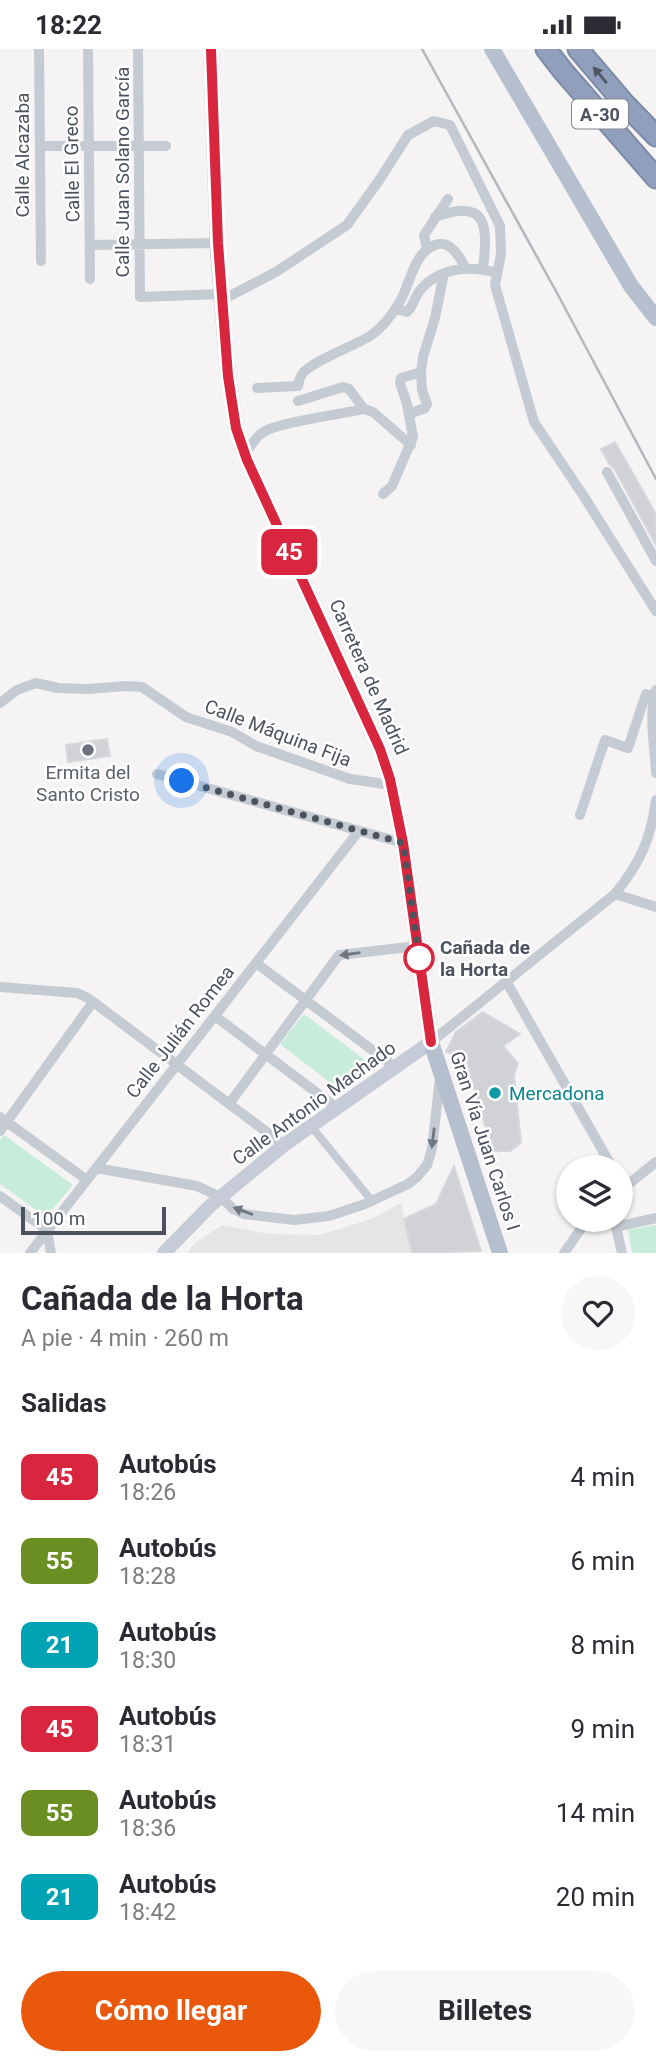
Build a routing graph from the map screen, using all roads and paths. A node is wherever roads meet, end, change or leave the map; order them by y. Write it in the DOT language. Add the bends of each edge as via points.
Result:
graph roads {
  1 [pos="39,49"];
  2 [pos="88,49"];
  3 [pos="138,49"];
  4 [pos="211,49"];
  5 [pos="492,49"];
  6 [pos="546,49"];
  7 [pos="578,49"];
  8 [pos="656,137"];
  9 [pos="89,145"];
  10 [pos="40,146"];
  11 [pos="139,146"];
  12 [pos="166,146"];
  13 [pos="656,178"];
  14 [pos="448,199"];
  15 [pos="435,217"];
  16 [pos="218,243"];
  17 [pos="140,244"];
  18 [pos="90,245"];
  19 [pos="427,250"];
  20 [pos="41,261"];
  21 [pos="466,268"];
  22 [pos="483,269"];
  23 [pos="444,273"];
  24 [pos="497,273"];
  25 [pos="90,279"];
  26 [pos="222,297"];
  27 [pos="397,306"];
  28 [pos="656,318"];
  29 [pos="421,372"];
  30 [pos="257,388"];
  31 [pos="298,401"];
  32 [pos="364,409"];
  33 [pos="409,414"];
  34 [pos="411,446"];
  35 [pos="245,454"];
  36 [pos="607,472"];
  37 [pos="383,494"];
  38 [pos="656,561"];
  39 [pos="656,611"];
  40 [pos="655,694"];
  41 [pos="0,703"];
  42 [pos="656,773"];
  43 [pos="157,774"];
  44 [pos="392,785"];
  45 [pos="656,801"];
  46 [pos="580,815"];
  47 [pos="358,832"];
  48 [pos="403,843"];
  49 [pos="615,894"];
  50 [pos="656,907"];
  51 [pos="418,946"];
  52 [pos="256,963"];
  53 [pos="506,981"];
  54 [pos="0,987"];
  55 [pos="306,1000"];
  56 [pos="93,1002"];
  57 [pos="215,1016"];
  58 [pos="431,1042"];
  59 [pos="266,1054"];
  60 [pos="177,1065"];
  61 [pos="395,1067"];
  62 [pos="440,1070"];
  63 [pos="229,1104"];
  64 [pos="337,1108"];
  65 [pos="2,1123"];
  66 [pos="310,1126"];
  67 [pos="284,1145"];
  68 [pos="605,1155"];
  69 [pos="656,1162"];
  70 [pos="96,1168"];
  71 [pos="633,1179"];
  72 [pos="87,1180"];
  73 [pos="0,1196"];
  74 [pos="221,1197"];
  75 [pos="372,1201"];
  76 [pos="656,1218"];
  77 [pos="633,1221"];
  78 [pos="47,1230"];
  79 [pos="579,1232"];
  80 [pos="617,1232"];
  81 [pos="30,1253"];
  82 [pos="51,1253"];
  83 [pos="164,1253"];
  84 [pos="500,1253"];
  85 [pos="564,1253"];
  86 [pos="622,1253"];
  1 -- 10 [label="street, Calle Alcazaba"];
  2 -- 9 [label="street, Calle El Greco"];
  3 -- 11 [label="street, Calle Juan Solano García"];
  4 -- 16 [label="main road, Carretera de Madrid"];
  5 -- 28 [label="main road" via="631,286"];
  6 -- 13 [label="highway, A-30"];
  8 -- 7 [label="highway, A-30, one-way"];
  9 -- 10 [label="street"];
  9 -- 11 [label="street"];
  9 -- 18 [label="street, Calle El Greco"];
  10 -- 20 [label="street, Calle Alcazaba"];
  11 -- 12 [label="street"];
  11 -- 17 [label="street, Calle Juan Solano García"];
  14 -- 15 [label="street"];
  15 -- 19 [label="street" via="424,235"];
  15 -- 22 [label="street" via="453,211 479,216 486,243"];
  16 -- 17 [label="street"];
  16 -- 26 [label="main road, Carretera de Madrid"];
  17 -- 18 [label="street"];
  17 -- 26 [label="street, Calle Juan Solano García" via="140,297"];
  18 -- 25 [label="street, Calle El Greco"];
  19 -- 21 [label="street" via="441,243 448,245"];
  19 -- 27 [label="street"];
  21 -- 22 [label="street"];
  21 -- 23 [label="street"];
  22 -- 24 [label="street"];
  23 -- 27 [label="street" via="420,289 407,311"];
  23 -- 29 [label="street"];
  24 -- 26 [label="street" via="500,226 450,125 434,121 408,135 347,225 276,272"];
  24 -- 39 [label="street" via="495,285 534,422"];
  26 -- 35 [label="main road, Carretera de Madrid" via="228,376"];
  27 -- 30 [label="street" via="371,335 304,372 298,386"];
  29 -- 33 [label="street" via="427,404"];
  29 -- 33 [label="street" via="401,378"];
  31 -- 32 [label="street" via="343,387"];
  32 -- 34 [label="street"];
  32 -- 35 [label="street" via="265,431"];
  33 -- 34 [label="street" via="414,437"];
  34 -- 37 [label="street" via="392,486"];
  35 -- 44 [label="main road, Carretera de Madrid" via="380,749"];
  36 -- 38 [label="street"];
  40 -- 42 [label="street"];
  40 -- 46 [label="street" via="646,694 628,748 605,740"];
  41 -- 44 [label="street, Calle Máquina Fija" via="36,683 58,688 142,687 186,717 232,732 256,746 350,779"];
  43 -- 47 [label="street"];
  44 -- 48 [label="main road, Carretera de Madrid"];
  45 -- 49 [label="street" via="646,846"];
  47 -- 48 [label="street"];
  47 -- 52 [label="street, Calle Julián Romea"];
  48 -- 51 [label="main road, Carretera de Madrid"];
  49 -- 50 [label="street"];
  49 -- 53 [label="street"];
  51 -- 55 [label="street, one-way" via="338,955"];
  51 -- 58 [label="main road, Carretera de Madrid"];
  52 -- 55 [label="street"];
  52 -- 57 [label="street, Calle Julián Romea"];
  53 -- 58 [label="street"];
  53 -- 68 [label="street"];
  54 -- 56 [label="street" via="77,993"];
  55 -- 59 [label="street"];
  55 -- 61 [label="street"];
  56 -- 60 [label="street"];
  56 -- 65 [label="street"];
  57 -- 59 [label="street"];
  57 -- 60 [label="street, Calle Julián Romea"];
  58 -- 61 [label="main road, Calle Antonio Machado"];
  58 -- 62 [label="main road, Gran Vía Juan Carlos I"];
  59 -- 63 [label="street"];
  59 -- 64 [label="street"];
  60 -- 63 [label="street"];
  60 -- 70 [label="street, Calle Julián Romea"];
  61 -- 64 [label="main road, Calle Antonio Machado"];
  62 -- 75 [label="street, one-way" via="427,1165 408,1184"];
  62 -- 84 [label="main road, Gran Vía Juan Carlos I"];
  63 -- 67 [label="street"];
  64 -- 66 [label="main road, Calle Antonio Machado"];
  65 -- 72 [label="street"];
  66 -- 67 [label="main road, Calle Antonio Machado"];
  66 -- 75 [label="street"];
  67 -- 74 [label="main road, Calle Antonio Machado"];
  69 -- 71 [label="street"];
  70 -- 72 [label="street, Calle Julián Romea"];
  70 -- 74 [label="street" via="197,1186"];
  72 -- 78 [label="street, Calle Julián Romea"];
  73 -- 78 [label="street"];
  75 -- 74 [label="street, one-way" via="329,1216 294,1220 244,1214"];
  74 -- 83 [label="main road, Calle Antonio Machado"];
  76 -- 77 [label="street"];
  78 -- 81 [label="street, Calle Julián Romea"];
  78 -- 82 [label="street"];
  79 -- 85 [label="street"];
  80 -- 86 [label="street"];
}
